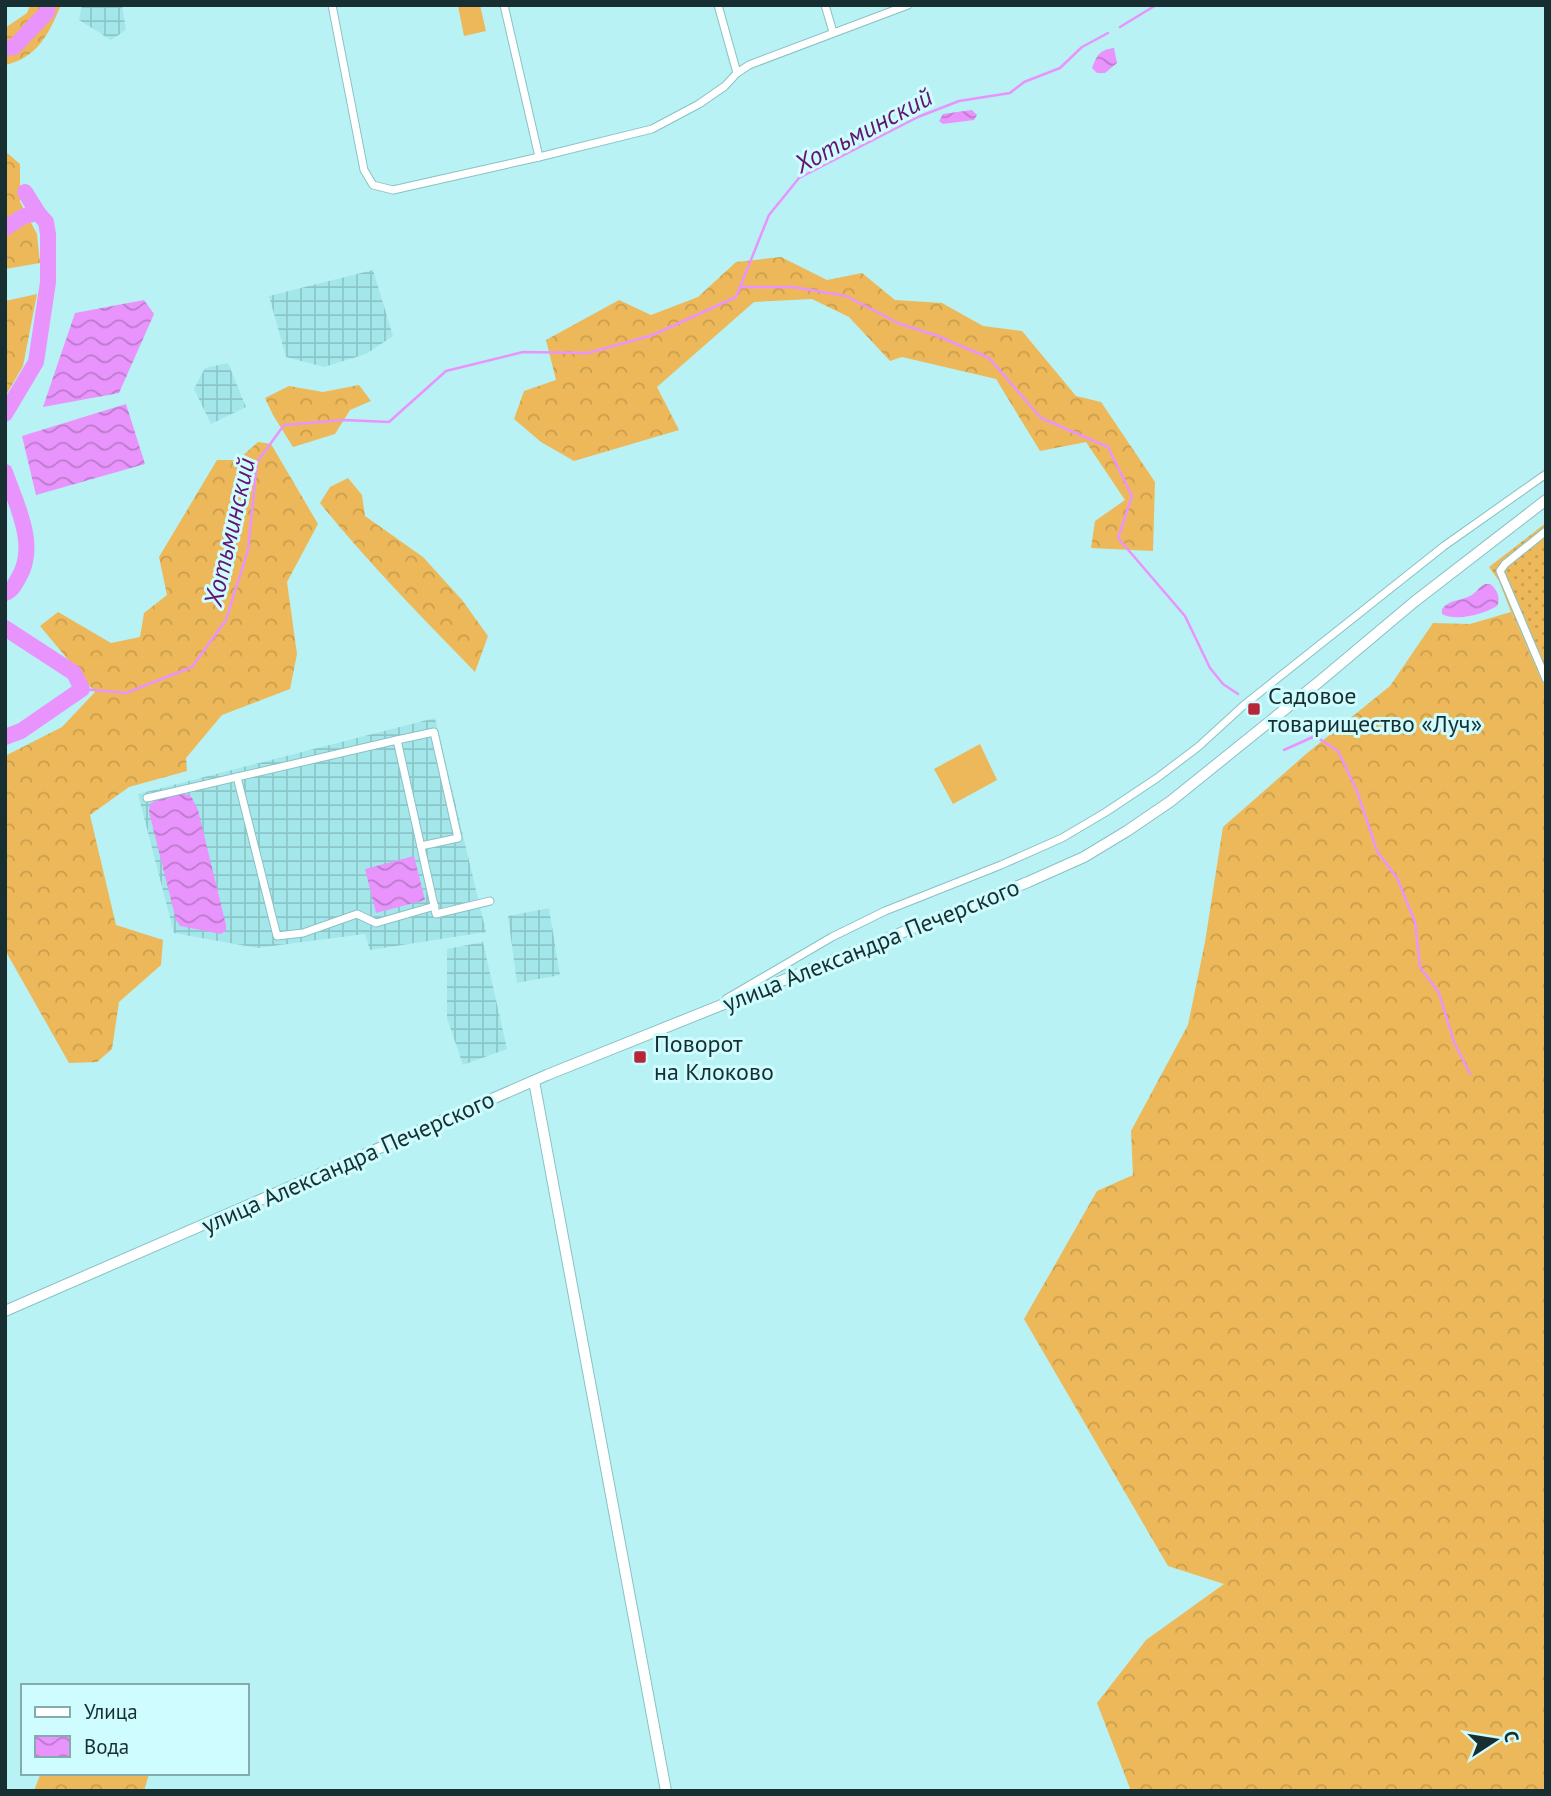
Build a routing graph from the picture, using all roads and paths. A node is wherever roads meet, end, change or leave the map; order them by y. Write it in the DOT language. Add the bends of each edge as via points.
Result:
graph roads {
  1 [pos="332,5"];
  2 [pos="504,5"];
  3 [pos="718,5"];
  4 [pos="825,5"];
  5 [pos="908,5"];
  6 [pos="833,32"];
  7 [pos="737,73"];
  8 [pos="539,157"];
  9 [pos="1546,474"];
  10 [pos="1546,500"];
  11 [pos="1546,531"];
  12 [pos="1546,657"];
  13 [pos="1538,661"];
  14 [pos="1546,679"];
  15 [pos="397,740"];
  16 [pos="237,777"];
  17 [pos="147,799"];
  18 [pos="421,846"];
  19 [pos="490,901"];
  20 [pos="435,906"];
  21 [pos="706,1011"];
  22 [pos="534,1081"];
  23 [pos="5,1311"];
  24 [pos="666,1791"];
  1 -- 8 [label="street" via="364,170 373,185 393,190"];
  2 -- 8 [label="street"];
  3 -- 7 [label="street"];
  4 -- 6 [label="street"];
  5 -- 6 [label="street"];
  6 -- 7 [label="street"];
  7 -- 8 [label="street" via="699,104 652,128"];
  9 -- 21 [label="street" via="1444,546 1198,747 1106,812 1062,838 832,937"];
  10 -- 21 [label="main road, улица Александра Печерского" via="1215,767 1127,831 1028,882"];
  11 -- 13 [label="street" via="1500,571"];
  12 -- 13 [label="street"];
  13 -- 14 [label="street"];
  15 -- 16 [label="street"];
  15 -- 18 [label="street"];
  15 -- 18 [label="street" via="433,732 458,838"];
  16 -- 17 [label="street"];
  16 -- 20 [label="street" via="277,936 303,933 357,914 376,923"];
  18 -- 20 [label="street"];
  19 -- 20 [label="street" via="436,914"];
  21 -- 22 [label="main road, улица Александра Печерского"];
  22 -- 23 [label="main road, улица Александра Печерского"];
  22 -- 24 [label="main road"];
}
